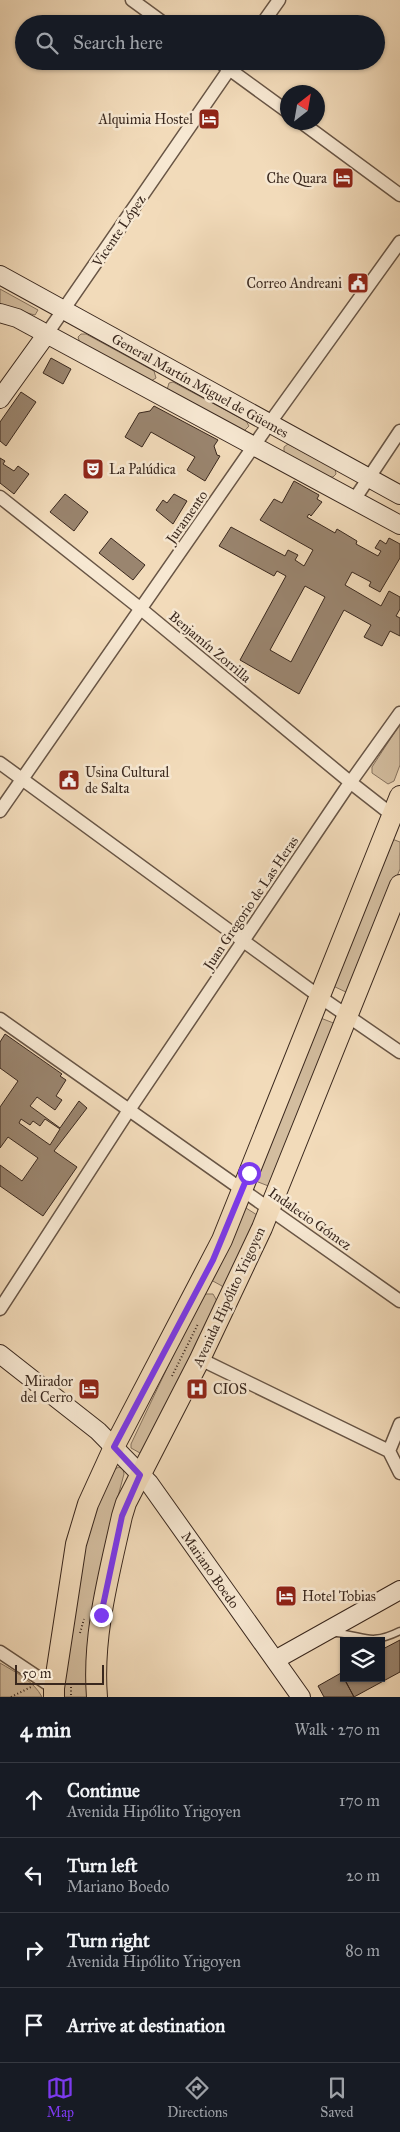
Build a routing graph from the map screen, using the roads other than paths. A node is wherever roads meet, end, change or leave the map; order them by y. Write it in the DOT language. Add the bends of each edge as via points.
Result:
graph roads {
  1 [pos="132,0"];
  2 [pos="278,0"];
  3 [pos="153,15"];
  4 [pos="268,15"];
  5 [pos="229,70"];
  6 [pos="238,70"];
  7 [pos="280,105"];
  8 [pos="313,130"];
  9 [pos="400,195"];
  10 [pos="400,242"];
  11 [pos="0,275"];
  12 [pos="64,311"];
  13 [pos="0,313"];
  14 [pos="46,335"];
  15 [pos="169,369"];
  16 [pos="155,394"];
  17 [pos="0,399"];
  18 [pos="269,424"];
  19 [pos="400,431"];
  20 [pos="254,447"];
  21 [pos="368,477"];
  22 [pos="400,495"];
  23 [pos="0,497"];
  24 [pos="354,500"];
  25 [pos="400,525"];
  26 [pos="141,609"];
  27 [pos="400,713"];
  28 [pos="0,763"];
  29 [pos="22,779"];
  30 [pos="350,782"];
  31 [pos="400,796"];
  32 [pos="0,811"];
  33 [pos="396,818"];
  34 [pos="400,884"];
  35 [pos="245,940"];
  36 [pos="320,997"];
  37 [pos="347,1014"];
  38 [pos="0,1019"];
  39 [pos="400,1052"];
  40 [pos="129,1110"];
  41 [pos="242,1188"];
  42 [pos="270,1210"];
  43 [pos="196,1291"];
  44 [pos="400,1301"];
  45 [pos="225,1307"];
  46 [pos="0,1309"];
  47 [pos="0,1354"];
  48 [pos="200,1359"];
  49 [pos="400,1424"];
  50 [pos="114,1447"];
  51 [pos="388,1451"];
  52 [pos="400,1473"];
  53 [pos="140,1475"];
  54 [pos="400,1590"];
  55 [pos="400,1631"];
  56 [pos="322,1632"];
  57 [pos="0,1652"];
  58 [pos="275,1660"];
  59 [pos="54,1692"];
  60 [pos="97,1697"];
  61 [pos="301,1697"];
  1 -- 3 [label="street"];
  2 -- 4 [label="street"];
  5 -- 12 [label="street, Vicente López"];
  6 -- 7 [label="street"];
  8 -- 9 [label="street"];
  10 -- 18 [label="street, Juramento"];
  11 -- 12 [label="main road, General Martín Miguel de Güemes"];
  12 -- 14 [label="street, Vicente López"];
  12 -- 15 [label="main road, General Martín Miguel de Güemes"];
  13 -- 14 [label="main road, General Martín Miguel de Güemes" via="17,318"];
  14 -- 16 [label="main road, General Martín Miguel de Güemes"];
  14 -- 17 [label="main road, Vicente López"];
  15 -- 16 [label="main road"];
  15 -- 18 [label="main road, General Martín Miguel de Güemes"];
  16 -- 20 [label="main road, General Martín Miguel de Güemes"];
  18 -- 20 [label="street, Juramento"];
  18 -- 21 [label="main road, General Martín Miguel de Güemes"];
  19 -- 21 [label="street"];
  20 -- 24 [label="main road, General Martín Miguel de Güemes"];
  20 -- 26 [label="street, Juramento"];
  21 -- 22 [label="main road, General Martín Miguel de Güemes"];
  21 -- 24 [label="street"];
  23 -- 26 [label="street, Benjamín Zorrilla"];
  24 -- 25 [label="main road, General Martín Miguel de Güemes"];
  26 -- 29 [label="street, Juramento"];
  26 -- 30 [label="street, Benjamín Zorrilla"];
  27 -- 30 [label="street, Juan Gregorio de Las Heras"];
  28 -- 29 [label="street"];
  29 -- 32 [label="street, Juramento"];
  29 -- 35 [label="street"];
  30 -- 33 [label="street, Benjamín Zorrilla"];
  30 -- 35 [label="street, Juan Gregorio de Las Heras"];
  31 -- 33 [label="main road"];
  33 -- 36 [label="main road"];
  34 -- 37 [label="main road, Avenida Hipólito Yrigoyen"];
  35 -- 36 [label="street"];
  35 -- 40 [label="street, Juan Gregorio de Las Heras"];
  36 -- 37 [label="street"];
  36 -- 41 [label="main road"];
  37 -- 39 [label="street"];
  37 -- 42 [label="main road, Avenida Hipólito Yrigoyen"];
  38 -- 40 [label="street, Indalecio Gómez"];
  40 -- 41 [label="street, Indalecio Gómez"];
  40 -- 46 [label="street, Juan Gregorio de Las Heras"];
  41 -- 42 [label="street, Indalecio Gómez"];
  41 -- 43 [label="main road" via="222,1240"];
  42 -- 44 [label="street, Indalecio Gómez"];
  42 -- 45 [label="main road, Avenida Hipólito Yrigoyen"];
  43 -- 45 [label="main road" via="207,1285 216,1288 223,1296"];
  43 -- 50 [label="main road"];
  45 -- 48 [label="main road, Avenida Hipólito Yrigoyen"];
  47 -- 50 [label="main road, Mariano Boedo"];
  48 -- 51 [label="street"];
  48 -- 53 [label="main road, Avenida Hipólito Yrigoyen"];
  49 -- 51 [label="street"];
  50 -- 53 [label="main road, Mariano Boedo"];
  50 -- 59 [label="main road" via="88,1504 76,1544"];
  51 -- 52 [label="street"];
  53 -- 58 [label="main road, Mariano Boedo"];
  53 -- 60 [label="main road, Avenida Hipólito Yrigoyen" via="122,1516 105,1595 96,1670"];
  54 -- 56 [label="main road"];
  55 -- 56 [label="lane" via="370,1640"];
  56 -- 58 [label="main road"];
  57 -- 59 [label="street"];
  58 -- 61 [label="main road, Mariano Boedo"];
}
